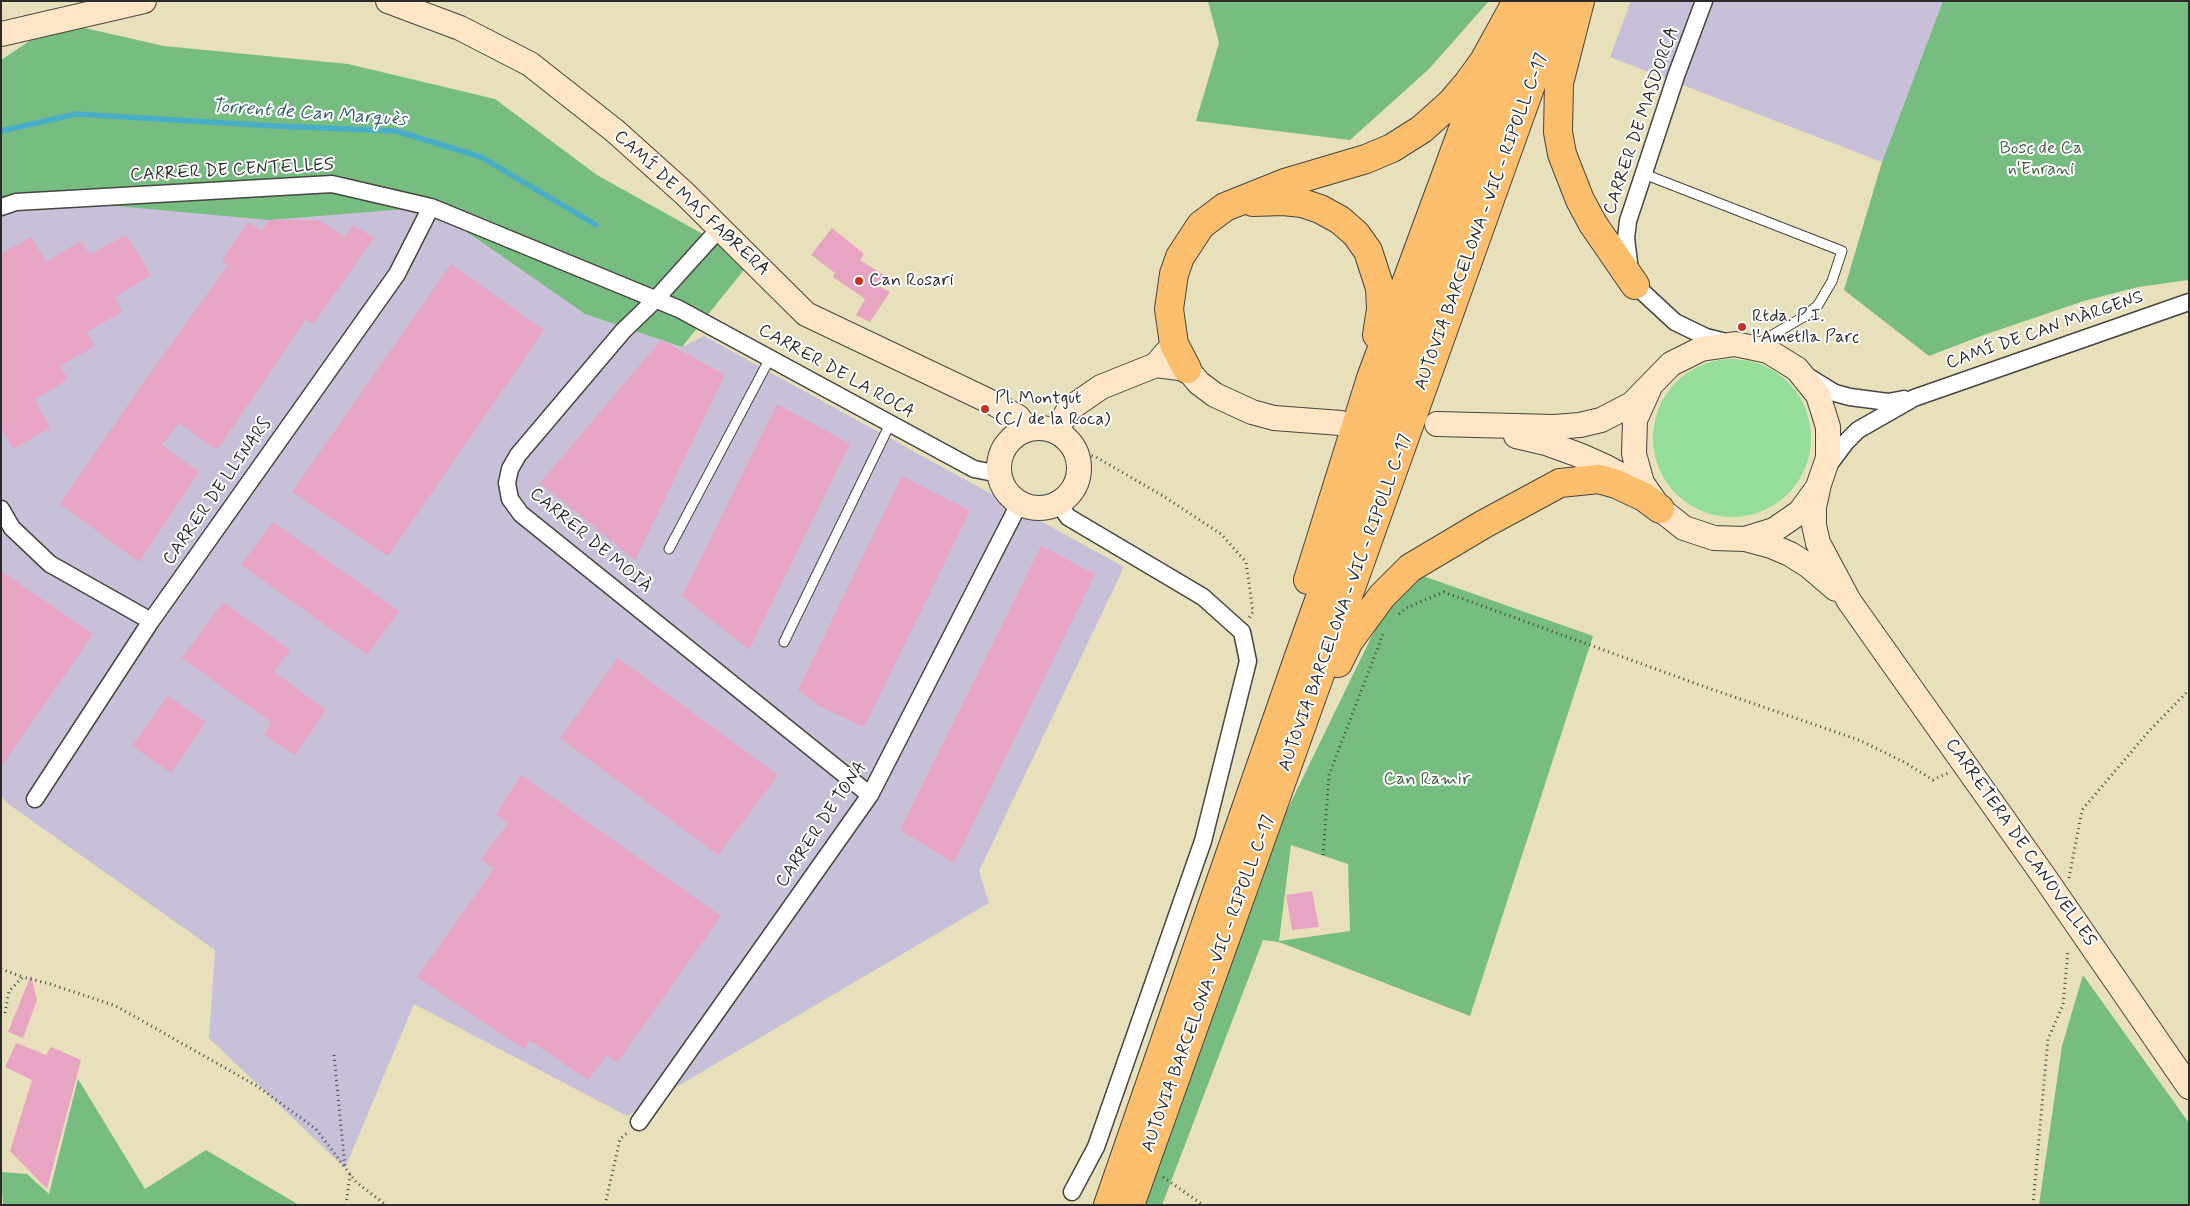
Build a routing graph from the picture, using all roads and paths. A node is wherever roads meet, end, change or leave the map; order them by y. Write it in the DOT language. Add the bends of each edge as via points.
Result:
graph roads {
  1 [pos="144,1"];
  2 [pos="388,1"];
  3 [pos="1517,1"];
  4 [pos="1534,1"];
  5 [pos="1561,1"];
  6 [pos="1580,1"];
  7 [pos="1704,1"];
  8 [pos="1,34"];
  9 [pos="1484,61"];
  10 [pos="1644,174"];
  11 [pos="1,207"];
  12 [pos="431,207"];
  13 [pos="1225,207"];
  14 [pos="719,229"];
  15 [pos="1635,285"];
  16 [pos="655,300"];
  17 [pos="2189,302"];
  18 [pos="1174,344"];
  19 [pos="1743,346"];
  20 [pos="770,358"];
  21 [pos="1156,365"];
  22 [pos="1796,369"];
  23 [pos="1187,370"];
  24 [pos="1371,378"];
  25 [pos="1648,389"];
  26 [pos="1914,398"];
  27 [pos="1341,423"];
  28 [pos="890,424"];
  29 [pos="1027,429"];
  30 [pos="1056,431"];
  31 [pos="1077,452"];
  32 [pos="999,474"];
  33 [pos="1820,481"];
  34 [pos="1654,500"];
  35 [pos="1019,504"];
  36 [pos="1059,504"];
  37 [pos="1,509"];
  38 [pos="1745,539"];
  39 [pos="669,548"];
  40 [pos="1849,601"];
  41 [pos="1393,618"];
  42 [pos="151,621"];
  43 [pos="1242,632"];
  44 [pos="1384,633"];
  45 [pos="784,642"];
  46 [pos="2189,690"];
  47 [pos="1294,749"];
  48 [pos="1968,769"];
  49 [pos="870,795"];
  50 [pos="35,799"];
  51 [pos="1249,803"];
  52 [pos="1323,855"];
  53 [pos="2068,912"];
  54 [pos="1,969"];
  55 [pos="23,977"];
  56 [pos="5,1014"];
  57 [pos="334,1055"];
  58 [pos="2189,1087"];
  59 [pos="639,1122"];
  60 [pos="345,1168"];
  61 [pos="1157,1172"];
  62 [pos="350,1174"];
  63 [pos="1072,1192"];
  64 [pos="346,1205"];
  65 [pos="386,1205"];
  66 [pos="605,1205"];
  67 [pos="1108,1205"];
  68 [pos="1130,1205"];
  69 [pos="1204,1205"];
  70 [pos="2033,1205"];
  1 -- 8 [label="street"];
  2 -- 14 [label="street, CAMÍ DE MAS FABRERA" via="460,28 530,64 622,138"];
  3 -- 9 [label="highway"];
  4 -- 51 [label="highway, AUTOVIA BARCELONA - VIC - RIPOLL C-17"];
  5 -- 47 [label="highway, AUTOVIA BARCELONA - VIC - RIPOLL C-17"];
  6 -- 15 [label="highway" via="1559,83 1558,125 1562,154 1593,224"];
  7 -- 10 [label="street, CARRER DE MASDORCA"];
  9 -- 13 [label="highway" via="1437,117 1392,148 1285,183"];
  9 -- 24 [label="highway" via="1467,118"];
  10 -- 15 [label="street, CARRER DE MASDORCA" via="1628,221 1626,238"];
  10 -- 19 [label="lane" via="1842,251 1832,281 1818,305 1794,324"];
  11 -- 12 [label="street, CARRER DE CENTELLES" via="16,202 332,184"];
  12 -- 16 [label="street, CARRER DE CENTELLES"];
  12 -- 42 [label="street, CARRER DE LLINARS" via="397,274"];
  13 -- 18 [label="highway" via="1201,225 1180,257 1168,309"];
  13 -- 24 [label="highway" via="1262,201 1302,203 1340,220 1356,234 1368,251 1380,288 1382,309"];
  14 -- 16 [label="street, CARRER DE MOIÀ"];
  14 -- 29 [label="street, CAMÍ DE MAS FABRERA" via="806,314 995,404 1018,417"];
  15 -- 19 [label="street" via="1676,322 1706,337"];
  16 -- 20 [label="street, CARRER DE LA ROCA" via="679,309"];
  16 -- 49 [label="street, CARRER DE MOIÀ" via="623,331 518,455 510,468 507,483 510,499 521,514"];
  17 -- 26 [label="street, CAMÍ DE CAN MÀRGENS"];
  18 -- 21 [label="street"];
  18 -- 23 [label="highway"];
  19 -- 22 [label="street, CARRETERA DE CANOVELLES" via="1768,351"];
  19 -- 25 [label="street" via="1701,349 1671,364"];
  20 -- 28 [label="street, CARRER DE LA ROCA"];
  20 -- 39 [label="lane"];
  21 -- 23 [label="street"];
  21 -- 30 [label="street" via="1101,388 1069,409"];
  22 -- 26 [label="street, CAMÍ DE CAN MÀRGENS" via="1818,384 1850,398 1888,402"];
  22 -- 33 [label="street, CARRETERA DE CANOVELLES" via="1818,395 1828,428 1828,458"];
  23 -- 27 [label="street" via="1216,395 1252,412 1274,418"];
  24 -- 51 [label="highway" via="1271,701"];
  25 -- 34 [label="street" via="1636,420 1634,454 1642,483"];
  25 -- 34 [label="street" via="1618,412 1580,425 1554,428 1448,424 1546,443 1629,478"];
  26 -- 33 [label="street, CAMÍ DE CAN MÀRGENS" via="1858,430 1835,455"];
  28 -- 32 [label="street, CARRER DE LA ROCA" via="974,469"];
  28 -- 45 [label="lane"];
  29 -- 30 [label="street"];
  29 -- 32 [label="street" via="1013,436 1000,454"];
  30 -- 31 [label="street"];
  31 -- 36 [label="street" via="1080,472 1073,492"];
  31 -- 43 [label="path" via="1096,457 1221,534 1246,562 1253,612"];
  32 -- 35 [label="street" via="1005,490"];
  33 -- 38 [label="street" via="1800,512 1774,530"];
  33 -- 40 [label="street, CARRETERA DE CANOVELLES" via="1814,507 1818,543"];
  34 -- 38 [label="street" via="1684,528 1714,538"];
  34 -- 47 [label="highway" via="1599,479 1560,483 1410,568 1382,596 1349,641"];
  35 -- 36 [label="street" via="1043,509"];
  35 -- 49 [label="street, CARRER DE TONA"];
  36 -- 43 [label="street" via="1068,517 1203,597"];
  37 -- 42 [label="street" via="12,528 50,564"];
  38 -- 40 [label="street, CARRETERA DE CANOVELLES" via="1790,554"];
  40 -- 48 [label="street, CARRETERA DE CANOVELLES"];
  41 -- 48 [label="path" via="1406,608 1444,592 1859,740 1932,780"];
  42 -- 50 [label="street, CARRER DE LLINARS"];
  43 -- 63 [label="street" via="1248,661 1203,841 1096,1147"];
  44 -- 52 [label="path" via="1329,775"];
  46 -- 53 [label="path" via="2148,730 2082,810"];
  47 -- 68 [label="highway, AUTOVIA BARCELONA - VIC - RIPOLL C-17"];
  48 -- 53 [label="street, CARRETERA DE CANOVELLES"];
  49 -- 59 [label="street, CARRER DE TONA"];
  51 -- 67 [label="highway, AUTOVIA BARCELONA - VIC - RIPOLL C-17"];
  53 -- 58 [label="street, CARRETERA DE CANOVELLES"];
  53 -- 70 [label="path" via="2063,1005 2048,1039"];
  54 -- 55 [label="path"];
  55 -- 56 [label="path" via="9,991"];
  55 -- 60 [label="path" via="116,1006 258,1086 316,1129"];
  57 -- 60 [label="path"];
  59 -- 66 [label="path" via="620,1139"];
  60 -- 62 [label="path"];
  61 -- 69 [label="path"];
  62 -- 64 [label="path"];
  62 -- 65 [label="path"];
}
